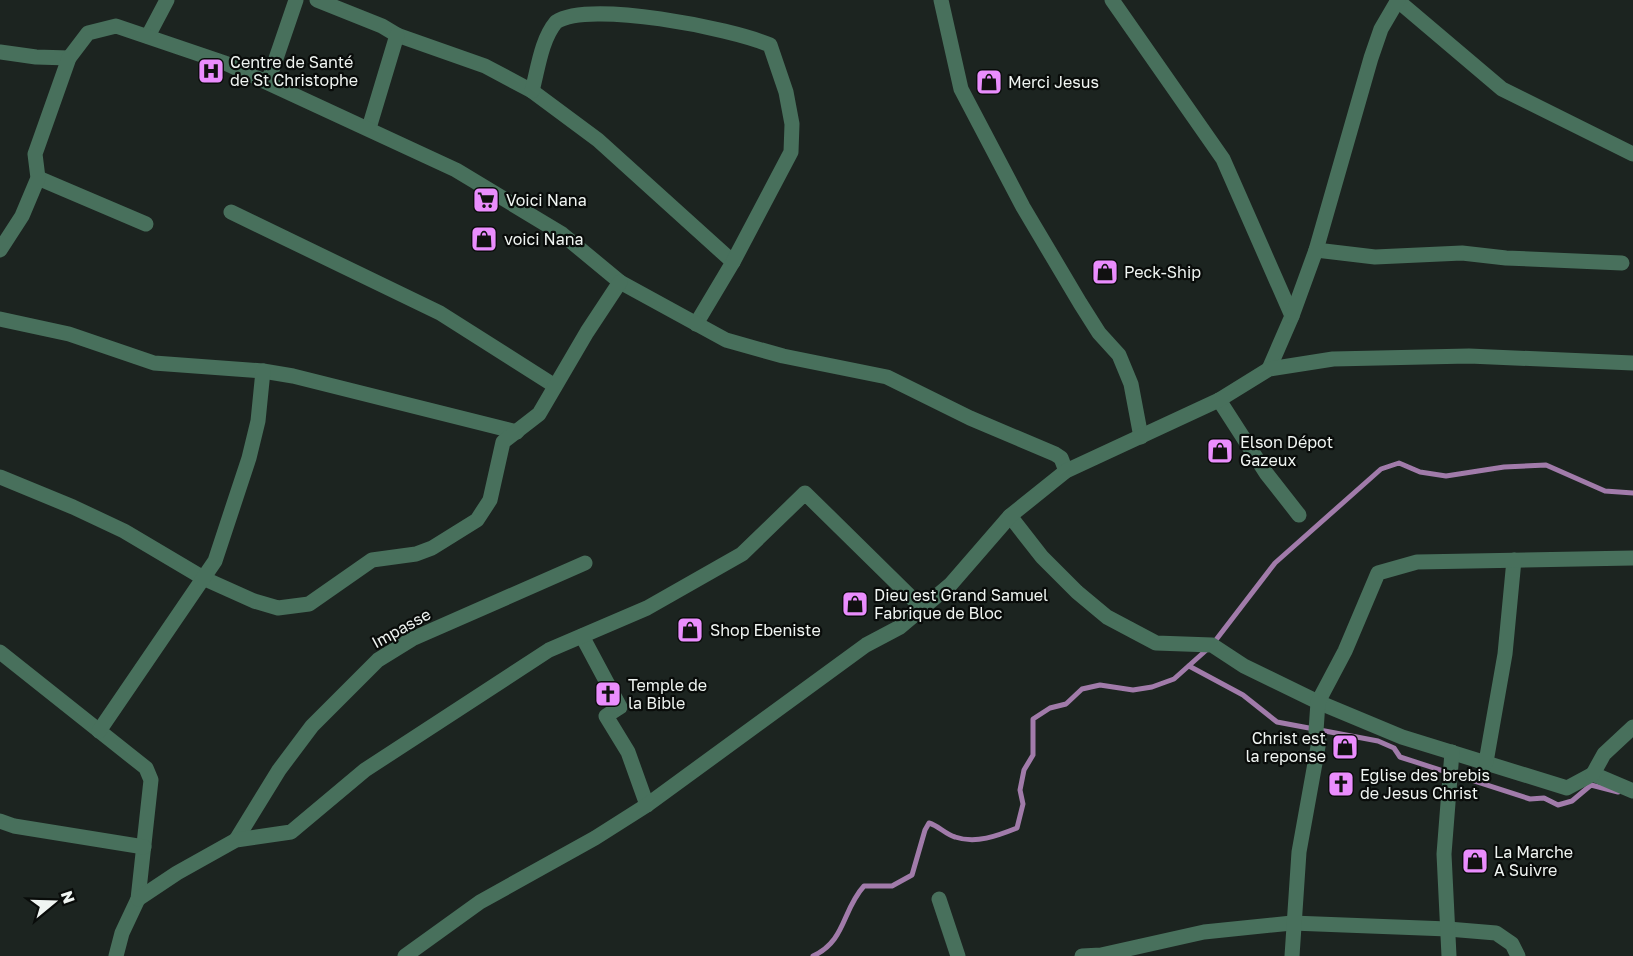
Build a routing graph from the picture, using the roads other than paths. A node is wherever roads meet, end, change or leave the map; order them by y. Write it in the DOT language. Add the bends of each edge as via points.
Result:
graph roads {
  1 [pos="167,0"];
  2 [pos="296,0"];
  3 [pos="317,0"];
  4 [pos="941,0"];
  5 [pos="1112,0"];
  6 [pos="1398,0"];
  7 [pos="397,35"];
  8 [pos="148,36"];
  9 [pos="0,52"];
  10 [pos="69,58"];
  11 [pos="268,82"];
  12 [pos="532,91"];
  13 [pos="369,128"];
  14 [pos="1633,154"];
  15 [pos="38,178"];
  16 [pos="231,212"];
  17 [pos="146,224"];
  18 [pos="0,250"];
  19 [pos="1316,250"];
  20 [pos="734,262"];
  21 [pos="1622,263"];
  22 [pos="620,282"];
  23 [pos="1292,316"];
  24 [pos="0,319"];
  25 [pos="696,324"];
  26 [pos="1633,363"];
  27 [pos="1269,369"];
  28 [pos="263,371"];
  29 [pos="555,386"];
  30 [pos="1219,400"];
  31 [pos="517,432"];
  32 [pos="1141,437"];
  33 [pos="1066,471"];
  34 [pos="0,477"];
  35 [pos="1299,515"];
  36 [pos="1010,516"];
  37 [pos="1633,558"];
  38 [pos="1514,560"];
  39 [pos="585,563"];
  40 [pos="205,579"];
  41 [pos="922,608"];
  42 [pos="582,636"];
  43 [pos="0,652"];
  44 [pos="1318,702"];
  45 [pos="1633,727"];
  46 [pos="99,731"];
  47 [pos="1452,752"];
  48 [pos="1486,762"];
  49 [pos="1593,774"];
  50 [pos="1633,791"];
  51 [pos="646,805"];
  52 [pos="0,821"];
  53 [pos="236,840"];
  54 [pos="144,847"];
  55 [pos="142,870"];
  56 [pos="177,873"];
  57 [pos="138,899"];
  58 [pos="939,899"];
  59 [pos="1292,923"];
  60 [pos="1448,929"];
  61 [pos="116,956"];
  62 [pos="405,956"];
  63 [pos="958,956"];
  64 [pos="1082,956"];
  65 [pos="1292,956"];
  66 [pos="1449,956"];
  67 [pos="1518,956"];
  1 -- 8 [label="street"];
  2 -- 11 [label="street"];
  3 -- 7 [label="street"];
  4 -- 32 [label="street" via="961,89 1023,207 1080,303 1119,355 1131,384"];
  5 -- 23 [label="street" via="1223,159"];
  6 -- 14 [label="street" via="1502,88"];
  6 -- 19 [label="street" via="1381,29 1371,58"];
  7 -- 12 [label="street" via="485,66"];
  7 -- 13 [label="street"];
  8 -- 10 [label="street" via="116,26 88,33"];
  8 -- 11 [label="street"];
  9 -- 10 [label="street"];
  10 -- 15 [label="street" via="35,154"];
  11 -- 13 [label="street"];
  12 -- 20 [label="street" via="598,140"];
  12 -- 20 [label="street" via="543,48 556,22 587,6 676,15 770,45 786,92 792,124 791,152"];
  13 -- 22 [label="street" via="456,170 562,234"];
  15 -- 17 [label="street"];
  15 -- 18 [label="street" via="22,216"];
  16 -- 29 [label="street" via="440,313"];
  19 -- 21 [label="street" via="1375,257 1462,253"];
  19 -- 23 [label="street"];
  20 -- 25 [label="street"];
  22 -- 25 [label="street"];
  22 -- 29 [label="street"];
  23 -- 27 [label="street"];
  24 -- 28 [label="street" via="69,334 154,363"];
  25 -- 33 [label="street" via="726,340 783,356 887,377 1055,454"];
  26 -- 27 [label="street" via="1469,356 1333,359"];
  27 -- 30 [label="street"];
  28 -- 31 [label="street"];
  28 -- 40 [label="street" via="258,421 249,458 225,537"];
  29 -- 31 [label="street" via="539,414"];
  30 -- 32 [label="street"];
  30 -- 35 [label="street" via="1266,473"];
  31 -- 40 [label="street" via="503,442 484,511 477,520 432,548 372,560 309,604 278,608"];
  32 -- 33 [label="street"];
  33 -- 36 [label="street"];
  34 -- 40 [label="street" via="124,531"];
  36 -- 41 [label="street" via="951,584"];
  36 -- 44 [label="street" via="1042,557 1107,617 1156,643 1212,645 1244,666"];
  37 -- 38 [label="street"];
  38 -- 44 [label="street" via="1417,562 1378,573"];
  38 -- 48 [label="street" via="1505,654"];
  39 -- 53 [label="street, Impasse" via="412,639 378,660 312,726 279,770"];
  40 -- 46 [label="street"];
  41 -- 42 [label="street" via="805,493 742,554 647,608"];
  41 -- 51 [label="street"];
  42 -- 51 [label="street" via="620,707 606,716 628,752"];
  42 -- 53 [label="street" via="549,650 365,770 291,832"];
  43 -- 46 [label="street"];
  44 -- 47 [label="street" via="1402,737"];
  44 -- 59 [label="street" via="1319,741 1299,852"];
  45 -- 49 [label="street" via="1604,754"];
  46 -- 54 [label="street" via="146,768 152,780"];
  47 -- 48 [label="street"];
  47 -- 60 [label="street" via="1443,854"];
  48 -- 49 [label="street" via="1567,788"];
  49 -- 50 [label="street"];
  51 -- 62 [label="street" via="480,902"];
  52 -- 54 [label="street"];
  53 -- 56 [label="street"];
  54 -- 55 [label="street"];
  55 -- 56 [label="street" via="159,876"];
  55 -- 57 [label="street"];
  56 -- 57 [label="street"];
  57 -- 61 [label="street"];
  58 -- 63 [label="street"];
  59 -- 60 [label="street"];
  59 -- 64 [label="street" via="1215,930"];
  59 -- 65 [label="street"];
  60 -- 66 [label="street"];
  60 -- 67 [label="street" via="1496,933 1512,944"];
}
